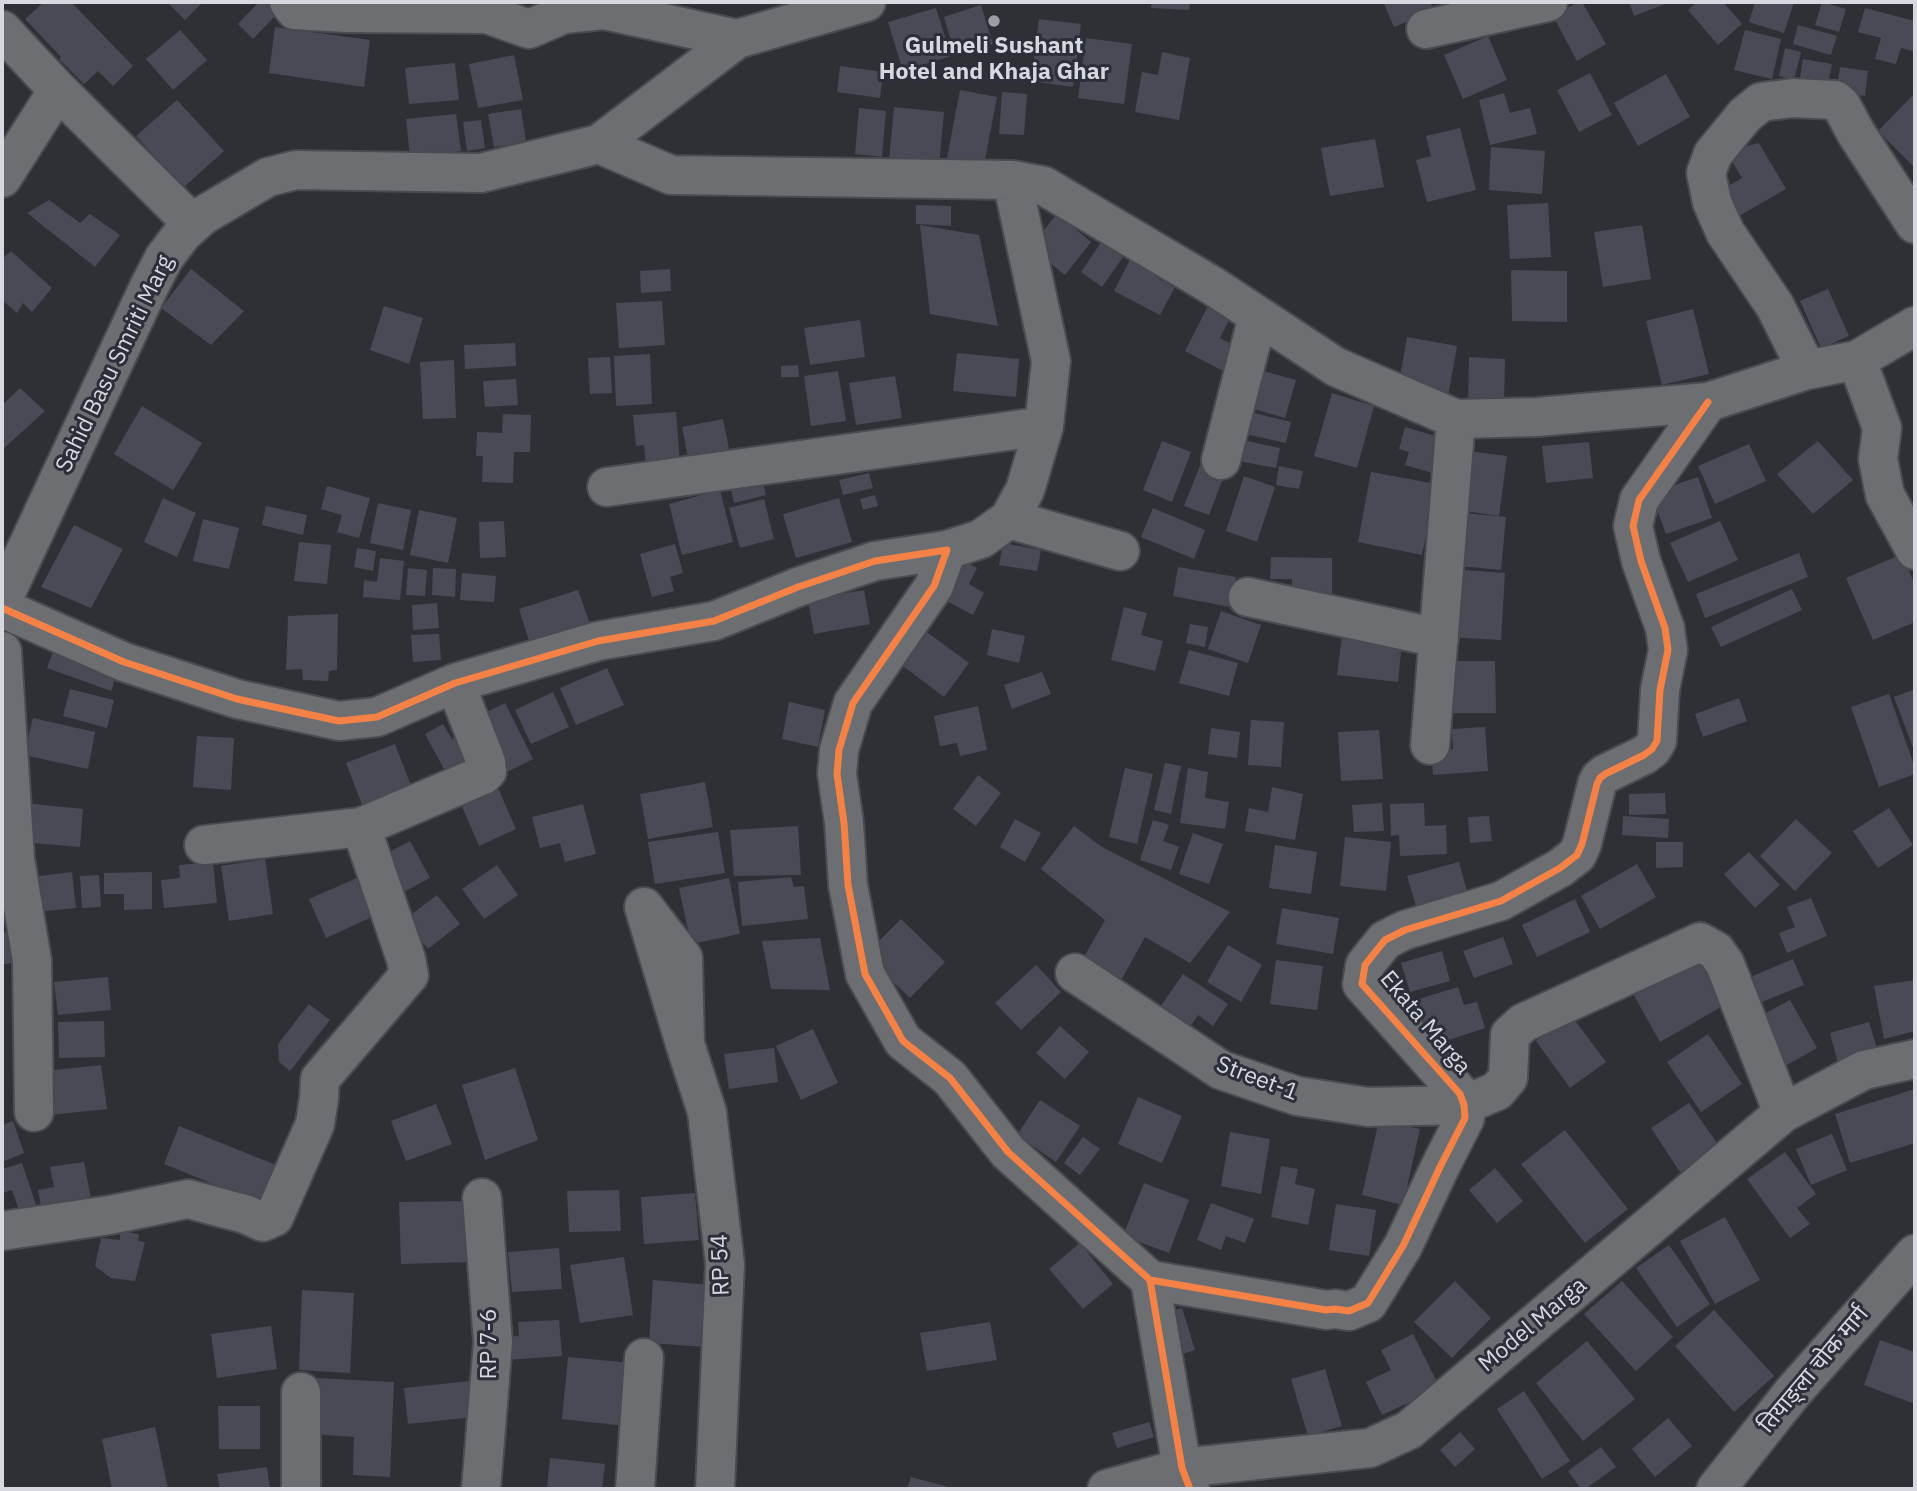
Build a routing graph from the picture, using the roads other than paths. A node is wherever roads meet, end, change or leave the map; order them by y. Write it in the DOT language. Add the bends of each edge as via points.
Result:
graph roads {
  1 [pos="289,2"];
  2 [pos="866,2"];
  3 [pos="1548,2"];
  4 [pos="1426,29"];
  5 [pos="2,30"];
  6 [pos="737,39"];
  7 [pos="58,90"];
  8 [pos="599,144"];
  9 [pos="2,178"];
  10 [pos="1012,180"];
  11 [pos="193,224"];
  12 [pos="1915,224"];
  13 [pos="1258,316"];
  14 [pos="1915,326"];
  15 [pos="1857,360"];
  16 [pos="1807,370"];
  17 [pos="1709,402"];
  18 [pos="1456,419"];
  19 [pos="1044,426"];
  20 [pos="1221,460"];
  21 [pos="607,488"];
  22 [pos="1009,519"];
  23 [pos="947,550"];
  24 [pos="1915,550"];
  25 [pos="1120,551"];
  26 [pos="1248,597"];
  27 [pos="2,601"];
  28 [pos="2,608"];
  29 [pos="1439,638"];
  30 [pos="2,651"];
  31 [pos="455,682"];
  32 [pos="1430,745"];
  33 [pos="361,827"];
  34 [pos="204,845"];
  35 [pos="1075,973"];
  36 [pos="685,1044"];
  37 [pos="1915,1059"];
  38 [pos="1464,1105"];
  39 [pos="34,1112"];
  40 [pos="1783,1113"];
  41 [pos="482,1198"];
  42 [pos="2,1231"];
  43 [pos="1915,1254"];
  44 [pos="1150,1280"];
  45 [pos="644,1358"];
  46 [pos="301,1392"];
  47 [pos="1186,1479"];
  48 [pos="301,1489"];
  49 [pos="481,1489"];
  50 [pos="635,1489"];
  51 [pos="715,1489"];
  52 [pos="1107,1489"];
  53 [pos="1716,1489"];
  1 -- 6 [label="street" via="295,10 487,14 530,29 564,14 604,10"];
  2 -- 6 [label="street, Sahid Basu Smriti Marg"];
  3 -- 4 [label="street"];
  5 -- 7 [label="street"];
  6 -- 8 [label="street, Sahid Basu Smriti Marg"];
  7 -- 9 [label="street"];
  7 -- 11 [label="street"];
  8 -- 10 [label="street" via="671,175"];
  8 -- 11 [label="street, Sahid Basu Smriti Marg" via="481,173 296,170 268,177"];
  10 -- 13 [label="street" via="1044,186"];
  10 -- 19 [label="street" via="1051,361"];
  11 -- 27 [label="street, Sahid Basu Smriti Marg" via="164,258 149,287"];
  12 -- 16 [label="street" via="1835,100 1761,102 1713,154 1706,173 1712,202 1726,232 1775,306"];
  13 -- 18 [label="street" via="1336,367"];
  13 -- 20 [label="street"];
  14 -- 15 [label="street"];
  15 -- 16 [label="street"];
  15 -- 24 [label="street" via="1882,428 1878,458 1885,495"];
  16 -- 17 [label="street"];
  17 -- 18 [label="street"];
  17 -- 38 [label="street, Ekata Marga" via="1639,500 1633,526 1668,650 1657,741 1652,749 1600,778 1577,855 1501,901 1385,940 1365,965 1362,984 1460,1094"];
  18 -- 29 [label="street"];
  19 -- 21 [label="street"];
  19 -- 22 [label="street" via="1025,490"];
  22 -- 23 [label="street" via="981,539"];
  22 -- 25 [label="street"];
  23 -- 31 [label="street" via="876,561 714,621 598,641"];
  23 -- 44 [label="street" via="934,586 853,703 839,750 837,774 849,886 865,974 903,1041 950,1078 1008,1152"];
  26 -- 29 [label="street"];
  28 -- 31 [label="street" via="124,662 237,699 339,721 377,717"];
  29 -- 32 [label="street"];
  30 -- 39 [label="street" via="15,859 32,960"];
  31 -- 33 [label="street" via="487,771"];
  33 -- 34 [label="street"];
  33 -- 42 [label="street" via="409,975 320,1079 314,1124 274,1217 263,1222 188,1199"];
  35 -- 38 [label="street, Street-1" via="1221,1070 1297,1096 1368,1107"];
  36 -- 51 [label="street, RP 54" via="707,1112 725,1265"];
  37 -- 40 [label="street, Model Marga" via="1864,1070"];
  38 -- 40 [label="street" via="1497,1091 1508,1078 1510,1035 1523,1023 1700,942 1716,951 1725,964"];
  38 -- 44 [label="street, Ekata Marga" via="1465,1118 1403,1246 1368,1303 1349,1311 1326,1310"];
  40 -- 47 [label="street, Model Marga" via="1409,1430 1370,1448"];
  41 -- 49 [label="street, RP 7-6" via="493,1342"];
  43 -- 53 [label="street, तियाङ्ला चोक मार्ग" via="1793,1392"];
  44 -- 47 [label="street"];
  45 -- 50 [label="street"];
  46 -- 48 [label="street"];
  47 -- 52 [label="street, Model Marga"];
}
